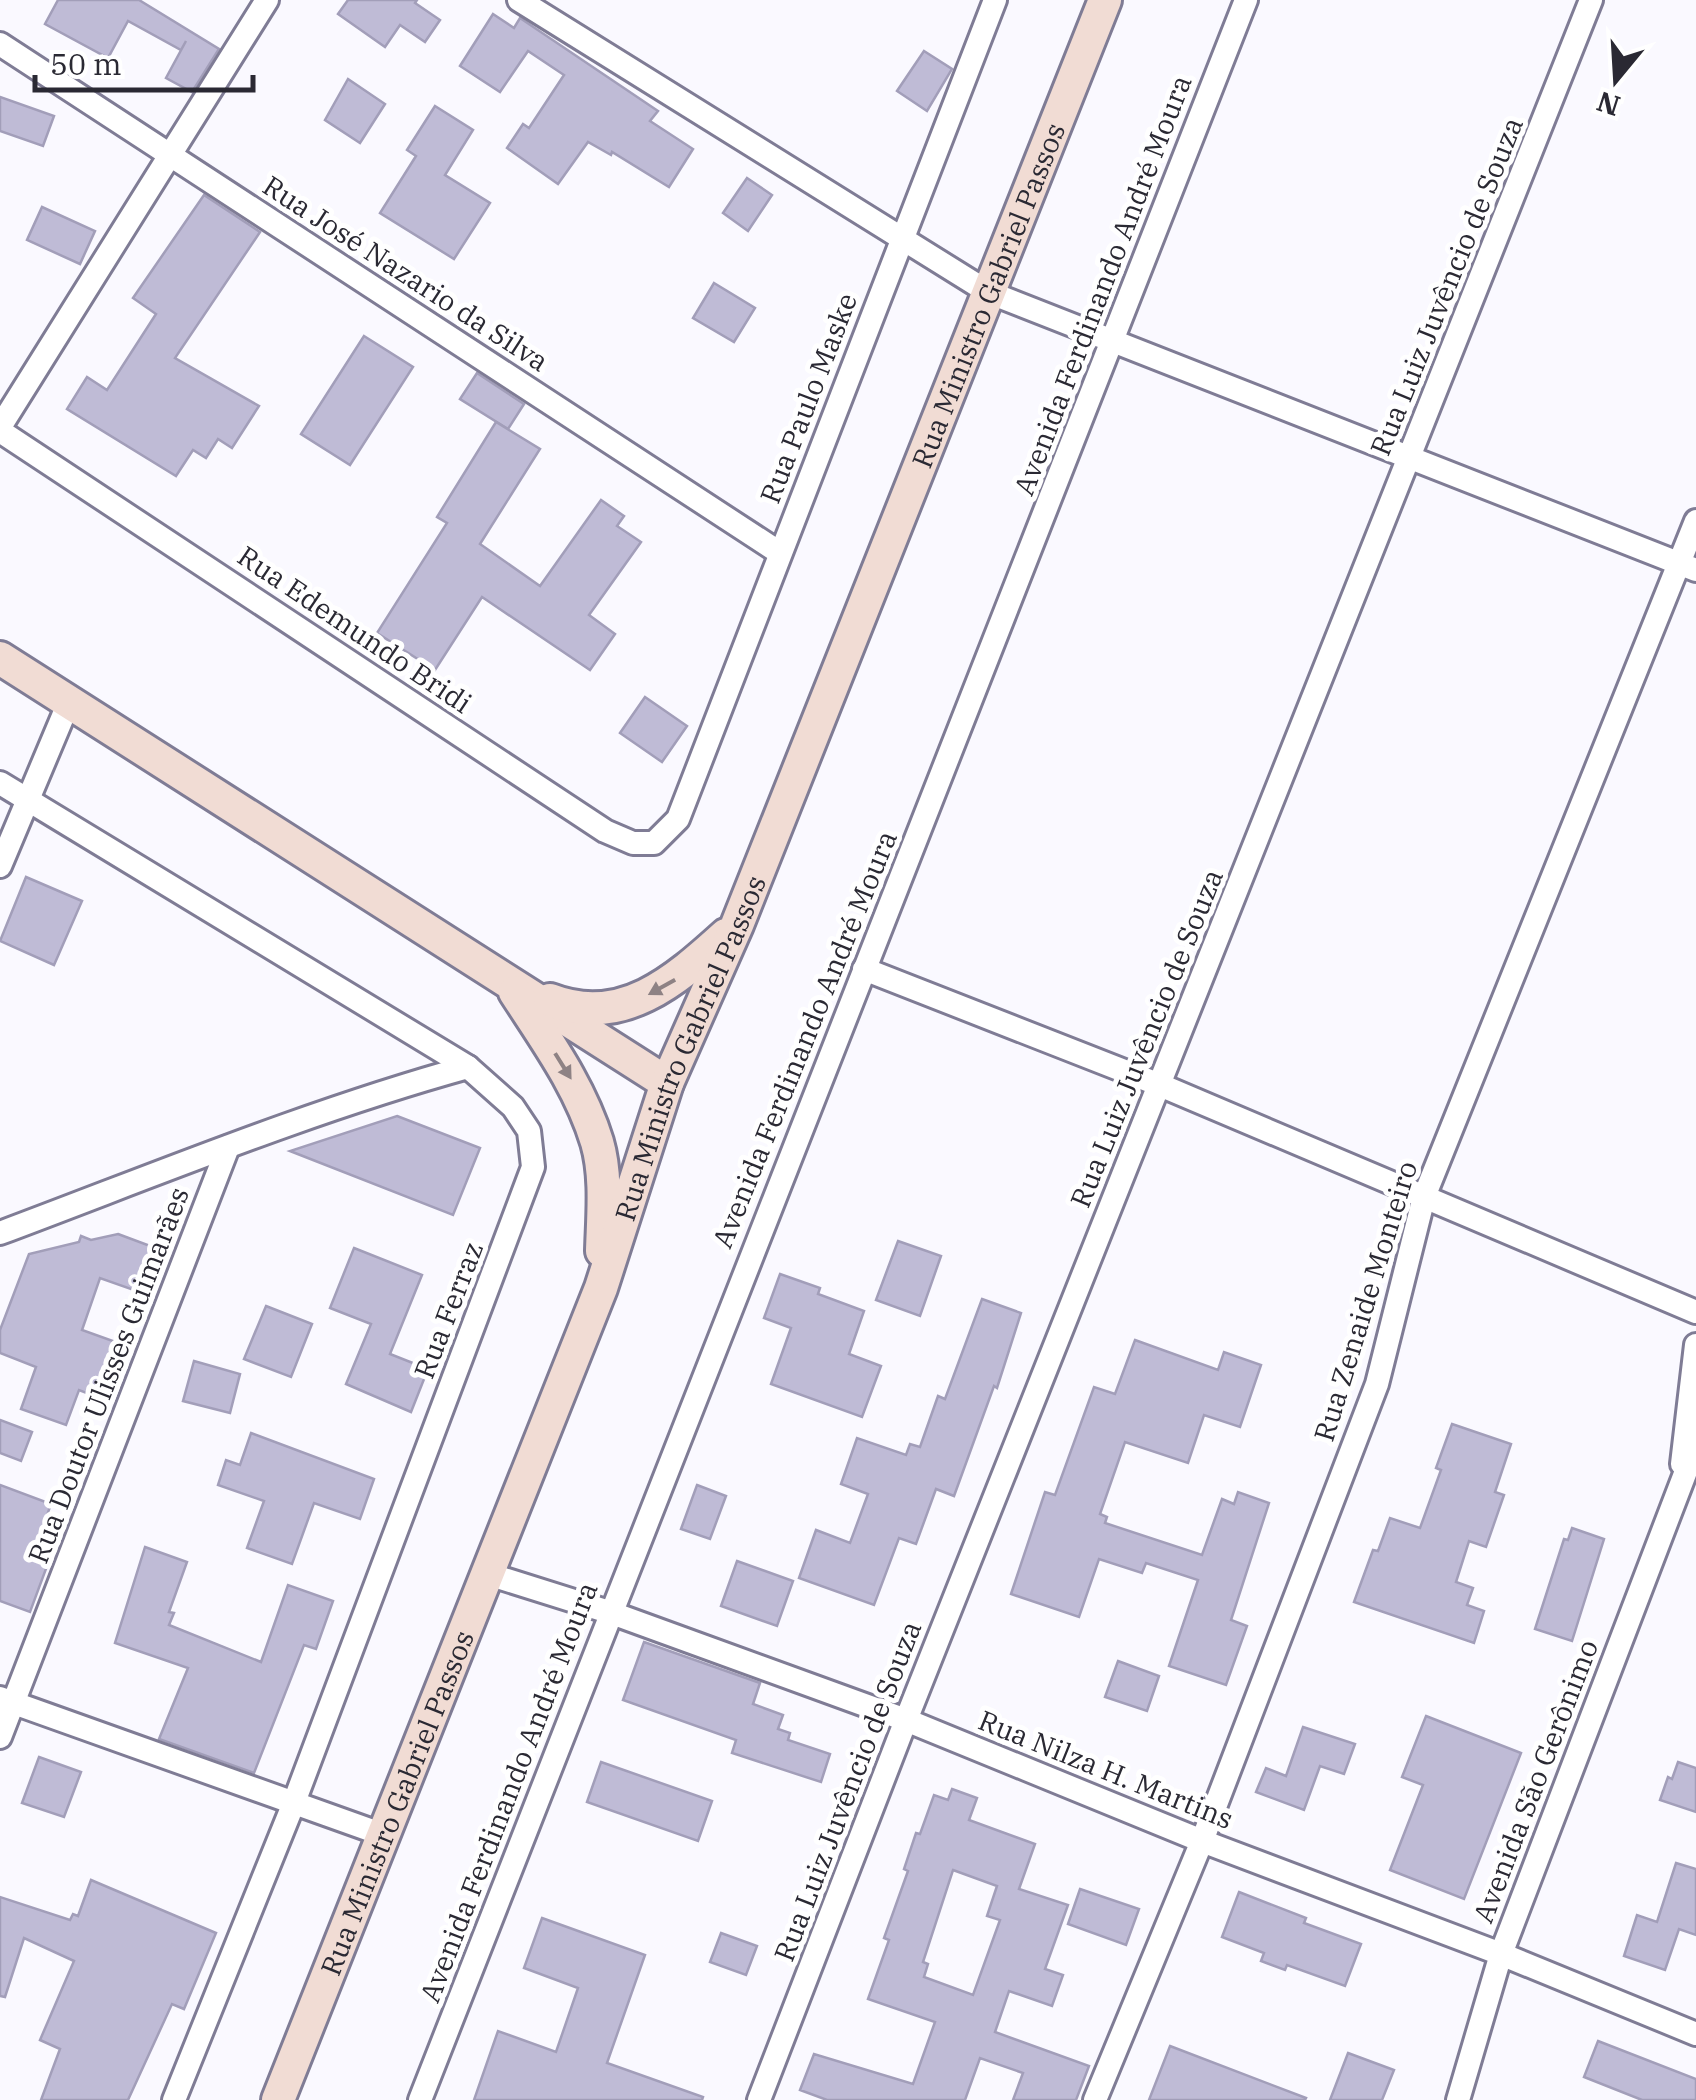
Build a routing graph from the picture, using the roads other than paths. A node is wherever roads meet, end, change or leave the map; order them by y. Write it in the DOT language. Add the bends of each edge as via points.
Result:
graph roads {
  1 [pos="267,0"];
  2 [pos="519,0"];
  3 [pos="995,0"];
  4 [pos="1105,0"];
  5 [pos="1246,0"];
  6 [pos="1592,0"];
  7 [pos="0,44"];
  8 [pos="170,155"];
  9 [pos="902,240"];
  10 [pos="988,292"];
  11 [pos="1112,341"];
  12 [pos="0,429"];
  13 [pos="1410,458"];
  14 [pos="1696,521"];
  15 [pos="780,553"];
  16 [pos="1688,567"];
  17 [pos="0,658"];
  18 [pos="69,702"];
  19 [pos="0,782"];
  20 [pos="27,799"];
  21 [pos="678,819"];
  22 [pos="0,866"];
  23 [pos="736,925"];
  24 [pos="864,968"];
  25 [pos="510,984"];
  26 [pos="468,1067"];
  27 [pos="666,1083"];
  28 [pos="1160,1085"];
  29 [pos="228,1147"];
  30 [pos="1424,1197"];
  31 [pos="0,1232"];
  32 [pos="601,1288"];
  33 [pos="1696,1312"];
  34 [pos="1696,1345"];
  35 [pos="1696,1445"];
  36 [pos="1680,1488"];
  37 [pos="488,1574"];
  38 [pos="610,1612"];
  39 [pos="7,1700"];
  40 [pos="906,1720"];
  41 [pos="0,1737"];
  42 [pos="293,1805"];
  43 [pos="384,1835"];
  44 [pos="1202,1842"];
  45 [pos="1501,1954"];
  46 [pos="1696,2034"];
  47 [pos="174,2100"];
  48 [pos="278,2100"];
  49 [pos="420,2100"];
  50 [pos="760,2100"];
  51 [pos="1095,2100"];
  52 [pos="1458,2100"];
  1 -- 8 [label="street"];
  2 -- 9 [label="street"];
  3 -- 9 [label="street, Rua Paulo Maske"];
  4 -- 10 [label="main road, Rua Ministro Gabriel Passos"];
  5 -- 11 [label="street, Avenida Ferdinando André Moura"];
  6 -- 13 [label="street, Rua Luiz Juvêncio de Souza"];
  7 -- 8 [label="street, Rua José Nazario da Silva"];
  8 -- 12 [label="street"];
  8 -- 15 [label="street, Rua José Nazario da Silva"];
  9 -- 10 [label="street"];
  9 -- 15 [label="street, Rua Paulo Maske"];
  10 -- 11 [label="street"];
  10 -- 23 [label="main road, Rua Ministro Gabriel Passos"];
  11 -- 13 [label="street"];
  11 -- 24 [label="street, Avenida Ferdinando André Moura"];
  12 -- 21 [label="street, Rua Edemundo Bridi" via="606,832 633,844 654,842"];
  13 -- 16 [label="street"];
  13 -- 28 [label="street, Rua Luiz Juvêncio de Souza"];
  14 -- 16 [label="street, Rua Zenaide Monteiro"];
  15 -- 21 [label="street, Rua Paulo Maske"];
  16 -- 30 [label="street, Rua Zenaide Monteiro"];
  17 -- 18 [label="main road"];
  18 -- 20 [label="street"];
  18 -- 25 [label="main road"];
  19 -- 20 [label="street, Rua Ferraz"];
  20 -- 22 [label="street"];
  20 -- 26 [label="street, Rua Ferraz"];
  23 -- 25 [label="main road, one-way" via="681,976 628,1005 573,1008"];
  23 -- 27 [label="main road, Rua Ministro Gabriel Passos"];
  24 -- 28 [label="street"];
  24 -- 38 [label="street, Avenida Ferdinando André Moura"];
  25 -- 27 [label="main road"];
  25 -- 32 [label="main road, one-way" via="570,1076 598,1144"];
  26 -- 29 [label="street"];
  26 -- 42 [label="street, Rua Ferraz" via="529,1131 533,1168"];
  27 -- 32 [label="main road, Rua Ministro Gabriel Passos"];
  28 -- 30 [label="street"];
  28 -- 40 [label="street, Rua Luiz Juvêncio de Souza"];
  29 -- 31 [label="street"];
  29 -- 39 [label="street, Rua Doutor Ulisses Guimarães"];
  30 -- 33 [label="street"];
  30 -- 44 [label="street, Rua Zenaide Monteiro" via="1377,1384"];
  32 -- 37 [label="main road, Rua Ministro Gabriel Passos"];
  34 -- 36 [label="street, Avenida São Gerônimo"];
  35 -- 36 [label="street, Avenida São Gerônimo"];
  36 -- 45 [label="street, Avenida São Gerônimo"];
  37 -- 38 [label="street, Rua Nilza H. Martins"];
  37 -- 43 [label="main road, Rua Ministro Gabriel Passos"];
  38 -- 40 [label="street, Rua Nilza H. Martins"];
  38 -- 49 [label="street, Avenida Ferdinando André Moura"];
  39 -- 41 [label="street, Rua Doutor Ulisses Guimarães"];
  39 -- 42 [label="street"];
  40 -- 44 [label="street, Rua Nilza H. Martins"];
  40 -- 50 [label="street, Rua Luiz Juvêncio de Souza"];
  42 -- 43 [label="street"];
  42 -- 47 [label="street, Rua Ferraz"];
  43 -- 48 [label="main road, Rua Ministro Gabriel Passos"];
  44 -- 45 [label="street, Rua Nilza H. Martins"];
  44 -- 51 [label="street, Rua Zenaide Monteiro"];
  45 -- 46 [label="street, Rua Nilza H. Martins"];
  45 -- 52 [label="street, Avenida São Gerônimo"];
}
